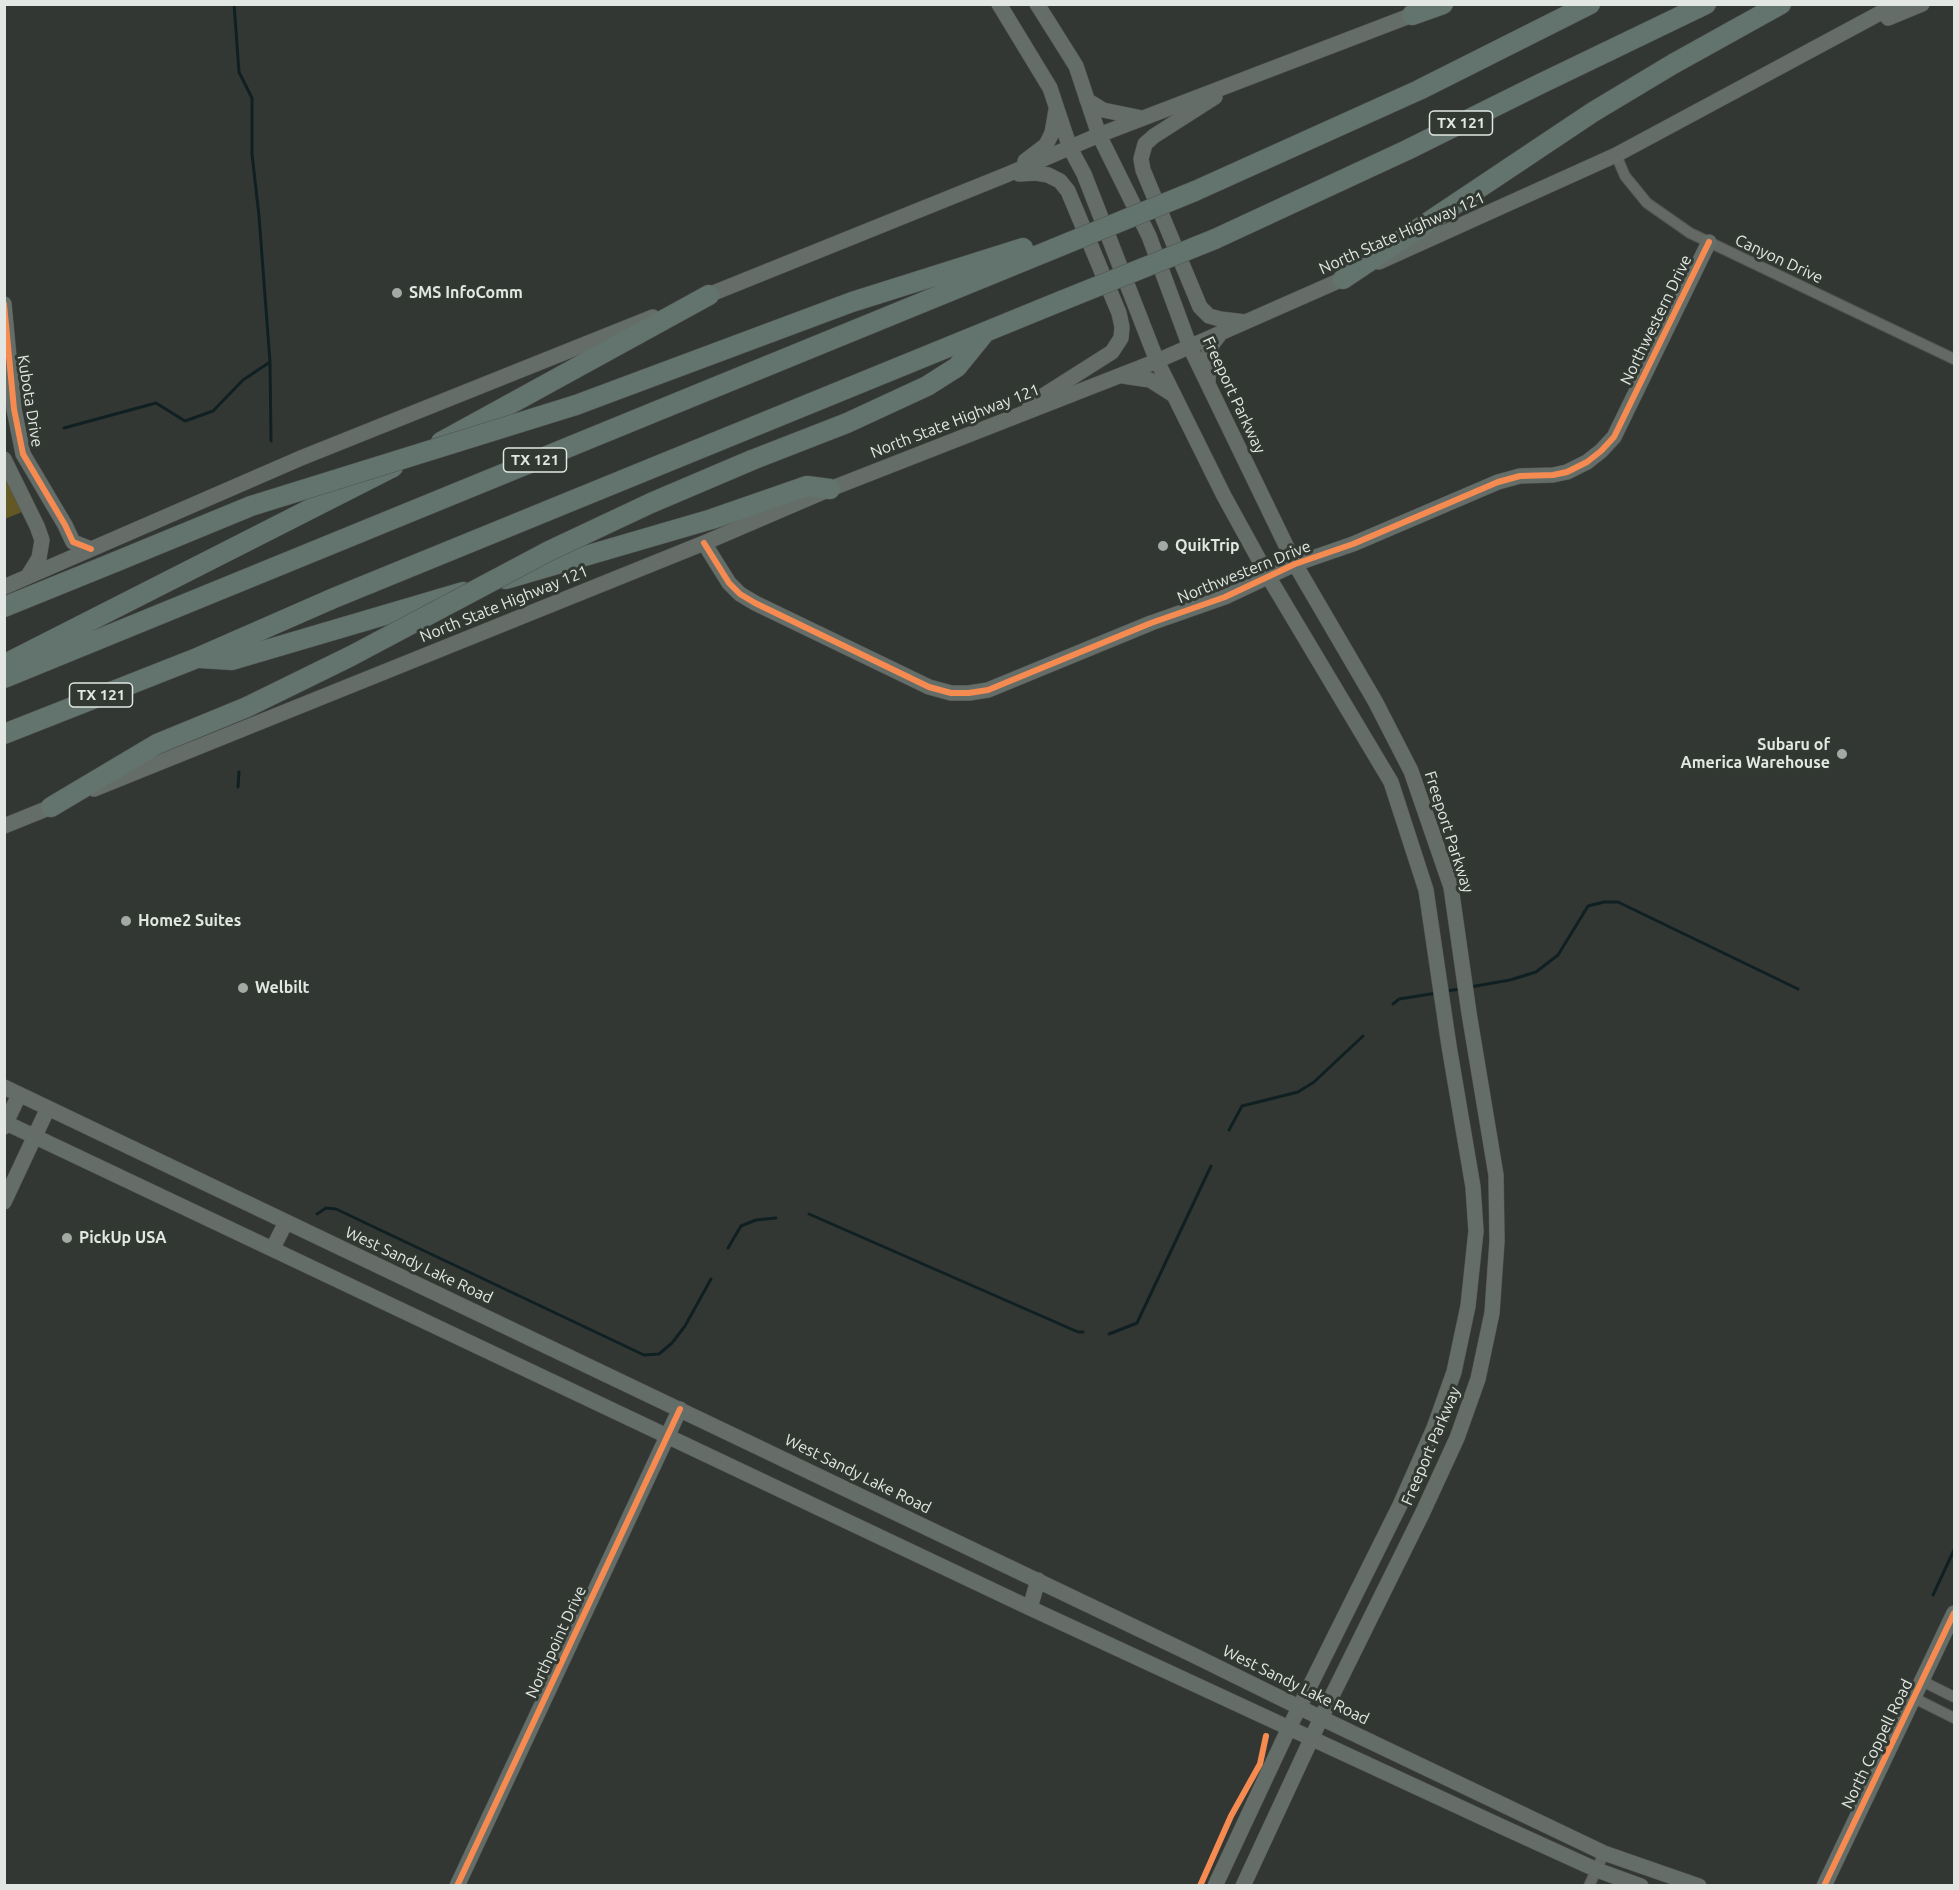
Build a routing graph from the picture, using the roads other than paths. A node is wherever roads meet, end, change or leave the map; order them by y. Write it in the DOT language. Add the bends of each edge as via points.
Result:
graph roads {
  1 [pos="999,4"];
  2 [pos="1037,4"];
  3 [pos="1436,4"];
  4 [pos="1443,4"];
  5 [pos="1590,4"];
  6 [pos="1706,4"];
  7 [pos="1781,4"];
  8 [pos="1897,4"];
  9 [pos="1922,4"];
  10 [pos="1412,15"];
  11 [pos="1810,51"];
  12 [pos="1243,79"];
  13 [pos="1087,100"];
  14 [pos="1057,107"];
  15 [pos="1142,118"];
  16 [pos="1099,135"];
  17 [pos="1070,148"];
  18 [pos="1616,155"];
  19 [pos="1006,176"];
  20 [pos="1073,240"];
  21 [pos="1709,242"];
  22 [pos="1343,279"];
  23 [pos="709,295"];
  24 [pos="4,304"];
  25 [pos="1245,322"];
  26 [pos="985,332"];
  27 [pos="1220,333"];
  28 [pos="1190,346"];
  29 [pos="1954,358"];
  30 [pos="1157,361"];
  31 [pos="1120,376"];
  32 [pos="1208,385"];
  33 [pos="1174,396"];
  34 [pos="1000,424"];
  35 [pos="4,459"];
  36 [pos="830,489"];
  37 [pos="704,543"];
  38 [pos="91,549"];
  39 [pos="1295,564"];
  40 [pos="28,576"];
  41 [pos="1268,576"];
  42 [pos="4,587"];
  43 [pos="4,608"];
  44 [pos="197,658"];
  45 [pos="4,667"];
  46 [pos="4,678"];
  47 [pos="4,734"];
  48 [pos="51,807"];
  49 [pos="4,826"];
  50 [pos="4,1087"];
  51 [pos="20,1095"];
  52 [pos="48,1108"];
  53 [pos="5,1124"];
  54 [pos="35,1136"];
  55 [pos="4,1202"];
  56 [pos="286,1222"];
  57 [pos="273,1248"];
  58 [pos="680,1409"];
  59 [pos="667,1436"];
  60 [pos="1400,1505"];
  61 [pos="1422,1514"];
  62 [pos="1038,1580"];
  63 [pos="1030,1608"];
  64 [pos="1954,1613"];
  65 [pos="1922,1681"];
  66 [pos="1954,1697"];
  67 [pos="1914,1698"];
  68 [pos="1299,1707"];
  69 [pos="1321,1718"];
  70 [pos="1954,1718"];
  71 [pos="1288,1728"];
  72 [pos="1311,1739"];
  73 [pos="1604,1853"];
  74 [pos="1597,1870"];
  75 [pos="457,1886"];
  76 [pos="1215,1886"];
  77 [pos="1243,1886"];
  78 [pos="1589,1886"];
  79 [pos="1641,1886"];
  80 [pos="1699,1886"];
  81 [pos="1824,1886"];
  1 -- 14 [label="main road, Freeport Parkway" via="1050,88"];
  2 -- 13 [label="main road, Freeport Parkway" via="1076,66"];
  3 -- 10 [label="main road"];
  4 -- 10 [label="highway"];
  5 -- 20 [label="highway, TX 121, bridge" via="1419,90"];
  6 -- 26 [label="highway, TX 121, bridge" via="1215,239"];
  7 -- 22 [label="highway" via="1593,112"];
  8 -- 11 [label="main road, North State Highway 121"];
  9 -- 11 [label="main road"];
  10 -- 12 [label="main road"];
  11 -- 18 [label="main road, North State Highway 121"];
  12 -- 15 [label="main road"];
  12 -- 25 [label="main road" via="1154,136 1145,144 1141,159 1200,307 1209,316"];
  13 -- 15 [label="main road" via="1103,110"];
  13 -- 16 [label="main road, Freeport Parkway"];
  14 -- 17 [label="main road, Freeport Parkway"];
  14 -- 19 [label="main road" via="1046,145"];
  15 -- 16 [label="main road"];
  16 -- 17 [label="main road"];
  16 -- 28 [label="main road, Freeport Parkway" via="1149,236"];
  17 -- 19 [label="main road"];
  17 -- 30 [label="main road, Freeport Parkway" via="1084,174"];
  18 -- 21 [label="street, Canyon Drive" via="1625,176 1647,203"];
  18 -- 22 [label="main road, North State Highway 121"];
  19 -- 23 [label="main road"];
  19 -- 34 [label="main road" via="1048,175 1068,191 1122,327 1121,338 1112,352"];
  20 -- 43 [label="highway, bridge" via="1051,239 852,302 576,405 250,506"];
  20 -- 46 [label="highway, TX 121"];
  21 -- 29 [label="street, Canyon Drive"];
  21 -- 39 [label="main road, Northwestern Drive" via="1614,437 1587,462 1568,472 1498,482 1353,544"];
  22 -- 25 [label="main road, North State Highway 121"];
  23 -- 38 [label="main road" via="301,458"];
  23 -- 45 [label="highway" via="342,495"];
  24 -- 38 [label="main road, Kubota Drive" via="14,409 23,453 73,542"];
  25 -- 27 [label="main road, North State Highway 121"];
  26 -- 44 [label="highway, TX 121" via="334,598"];
  26 -- 48 [label="highway, bridge" via="957,367 927,386 651,503 549,551 351,656 247,707 157,744"];
  27 -- 28 [label="main road, North State Highway 121"];
  27 -- 32 [label="main road" via="1209,352"];
  28 -- 30 [label="main road, North State Highway 121"];
  28 -- 32 [label="main road, Freeport Parkway"];
  30 -- 31 [label="main road, North State Highway 121"];
  30 -- 33 [label="main road, Freeport Parkway"];
  31 -- 33 [label="main road" via="1150,380"];
  31 -- 34 [label="main road, North State Highway 121"];
  32 -- 39 [label="main road, Freeport Parkway"];
  33 -- 41 [label="main road, Freeport Parkway"];
  34 -- 36 [label="main road, North State Highway 121"];
  35 -- 40 [label="main road" via="42,540 39,558"];
  36 -- 37 [label="main road, North State Highway 121"];
  36 -- 44 [label="highway" via="807,486 712,519 232,660"];
  37 -- 41 [label="main road, Northwestern Drive" via="729,583 754,603 929,687 951,693 987,690 1225,597"];
  37 -- 48 [label="main road, North State Highway 121"];
  38 -- 40 [label="main road"];
  39 -- 41 [label="main road, Northwestern Drive"];
  39 -- 61 [label="main road, Freeport Parkway" via="1411,771 1451,887 1496,1175 1492,1313 1478,1379 1457,1438"];
  40 -- 42 [label="main road"];
  41 -- 60 [label="main road, Freeport Parkway" via="1391,782 1426,890 1473,1187 1476,1231 1468,1306 1454,1372"];
  44 -- 47 [label="highway, TX 121"];
  48 -- 49 [label="main road, North State Highway 121"];
  50 -- 51 [label="main road, West Sandy Lake Road"];
  51 -- 52 [label="main road, West Sandy Lake Road"];
  51 -- 53 [label="main road"];
  52 -- 54 [label="main road"];
  52 -- 56 [label="main road, West Sandy Lake Road"];
  53 -- 54 [label="main road"];
  54 -- 55 [label="main road"];
  54 -- 57 [label="main road"];
  56 -- 57 [label="main road"];
  56 -- 58 [label="main road, West Sandy Lake Road"];
  57 -- 59 [label="main road"];
  58 -- 59 [label="main road, Northpoint Drive"];
  58 -- 62 [label="main road, West Sandy Lake Road"];
  59 -- 63 [label="main road"];
  59 -- 75 [label="main road, Northpoint Drive"];
  60 -- 61 [label="main road"];
  60 -- 68 [label="main road, Freeport Parkway"];
  61 -- 69 [label="main road, Freeport Parkway"];
  62 -- 63 [label="main road"];
  62 -- 68 [label="main road, West Sandy Lake Road"];
  63 -- 71 [label="main road"];
  64 -- 65 [label="main road, North Coppell Road"];
  65 -- 66 [label="street"];
  65 -- 67 [label="main road, North Coppell Road"];
  67 -- 70 [label="street"];
  67 -- 81 [label="main road, North Coppell Road"];
  68 -- 69 [label="main road, West Sandy Lake Road"];
  68 -- 71 [label="main road, Freeport Parkway"];
  69 -- 72 [label="main road, Freeport Parkway"];
  69 -- 73 [label="main road, West Sandy Lake Road"];
  71 -- 72 [label="main road"];
  71 -- 76 [label="main road"];
  72 -- 74 [label="main road"];
  72 -- 77 [label="main road"];
  73 -- 74 [label="street"];
  73 -- 80 [label="main road, West Sandy Lake Road"];
  74 -- 78 [label="street"];
  74 -- 79 [label="main road"];
}
